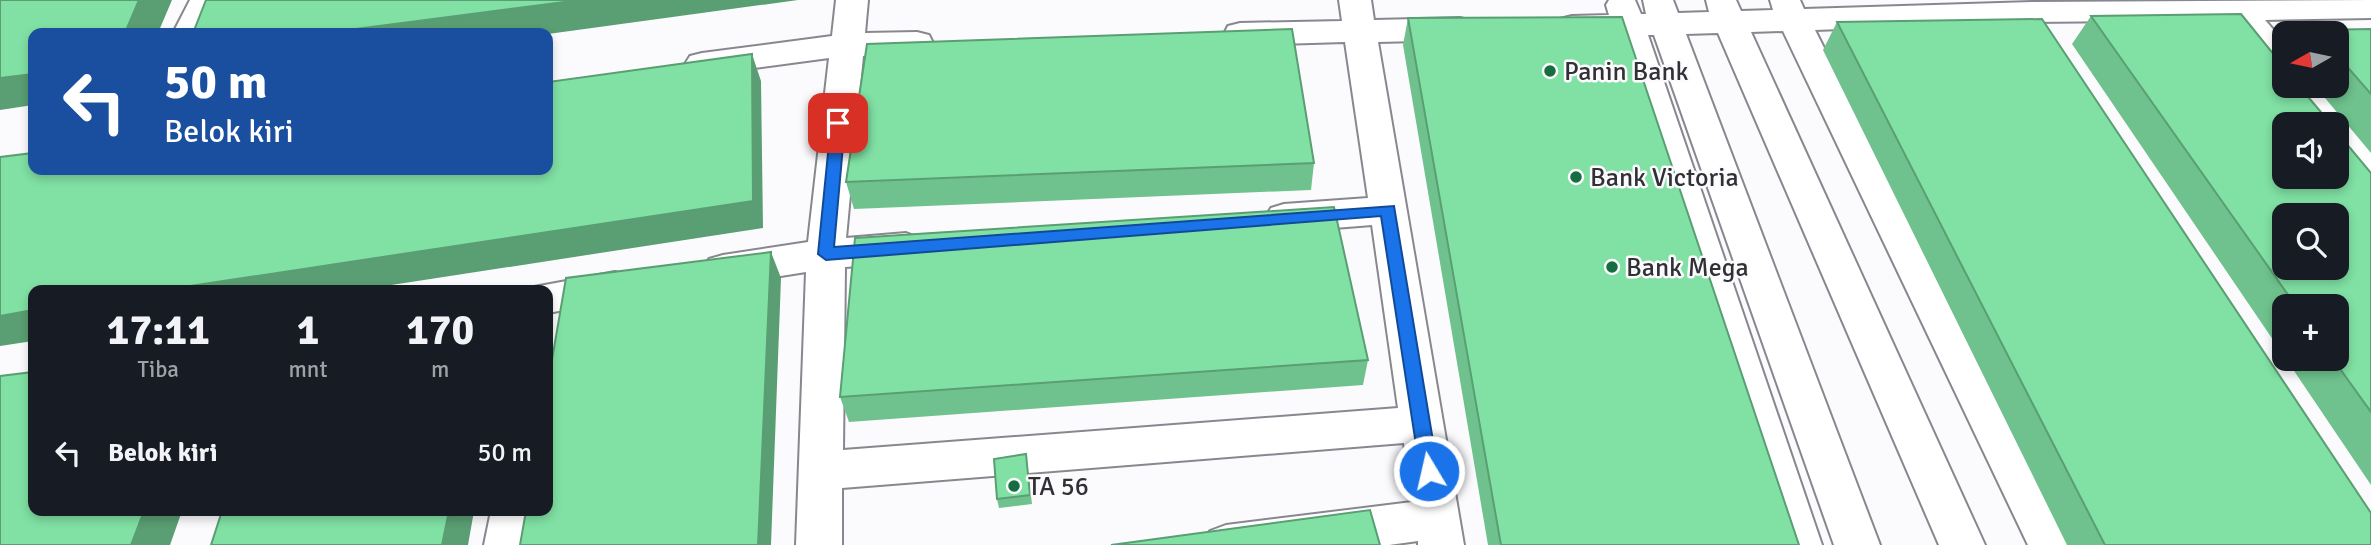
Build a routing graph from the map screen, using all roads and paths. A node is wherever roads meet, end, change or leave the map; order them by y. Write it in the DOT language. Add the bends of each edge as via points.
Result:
graph roads {
  1 [pos="206,0"];
  2 [pos="852,0"];
  3 [pos="2238,8"];
  4 [pos="2371,8"];
  5 [pos="1790,11"];
  6 [pos="1726,12"];
  7 [pos="2032,12"];
  8 [pos="1644,13"];
  9 [pos="1357,16"];
  10 [pos="192,28"];
  11 [pos="1536,28"];
  12 [pos="1495,29"];
  13 [pos="1207,35"];
  14 [pos="942,42"];
  15 [pos="845,45"];
  16 [pos="2055,47"];
  17 [pos="2272,50"];
  18 [pos="669,69"];
  19 [pos="2310,98"];
  20 [pos="2321,112"];
  21 [pos="2349,146"];
  22 [pos="2371,173"];
  23 [pos="1388,210"];
  24 [pos="1251,221"];
  25 [pos="936,245"];
  26 [pos="826,254"];
  27 [pos="688,276"];
  28 [pos="647,282"];
  29 [pos="553,302"];
  30 [pos="1422,424"];
  31 [pos="821,471"];
  32 [pos="512,516"];
  33 [pos="1439,532"];
  34 [pos="507,545"];
  35 [pos="819,545"];
  36 [pos="1226,545"];
  37 [pos="1799,545"];
  38 [pos="1857,545"];
  39 [pos="1962,545"];
  40 [pos="2051,545"];
  1 -- 10 [label="street"];
  2 -- 15 [label="street"];
  3 -- 4 [label="street"];
  3 -- 7 [label="street"];
  3 -- 17 [label="street"];
  5 -- 6 [label="street"];
  5 -- 7 [label="street"];
  5 -- 40 [label="street"];
  6 -- 8 [label="street"];
  6 -- 39 [label="street"];
  7 -- 16 [label="street"];
  8 -- 11 [label="street"];
  8 -- 37 [label="street"];
  8 -- 38 [label="street"];
  9 -- 12 [label="street"];
  9 -- 13 [label="street"];
  9 -- 23 [label="street"];
  14 -- 15 [label="street"];
  15 -- 18 [label="street"];
  15 -- 26 [label="street"];
  19 -- 20 [label="street"];
  21 -- 22 [label="street"];
  23 -- 24 [label="street"];
  23 -- 30 [label="street"];
  25 -- 26 [label="street"];
  26 -- 27 [label="street"];
  26 -- 31 [label="street"];
  28 -- 29 [label="street"];
  30 -- 31 [label="street"];
  30 -- 33 [label="street"];
  31 -- 35 [label="street"];
  32 -- 34 [label="street"];
  33 -- 36 [label="street"];
}
